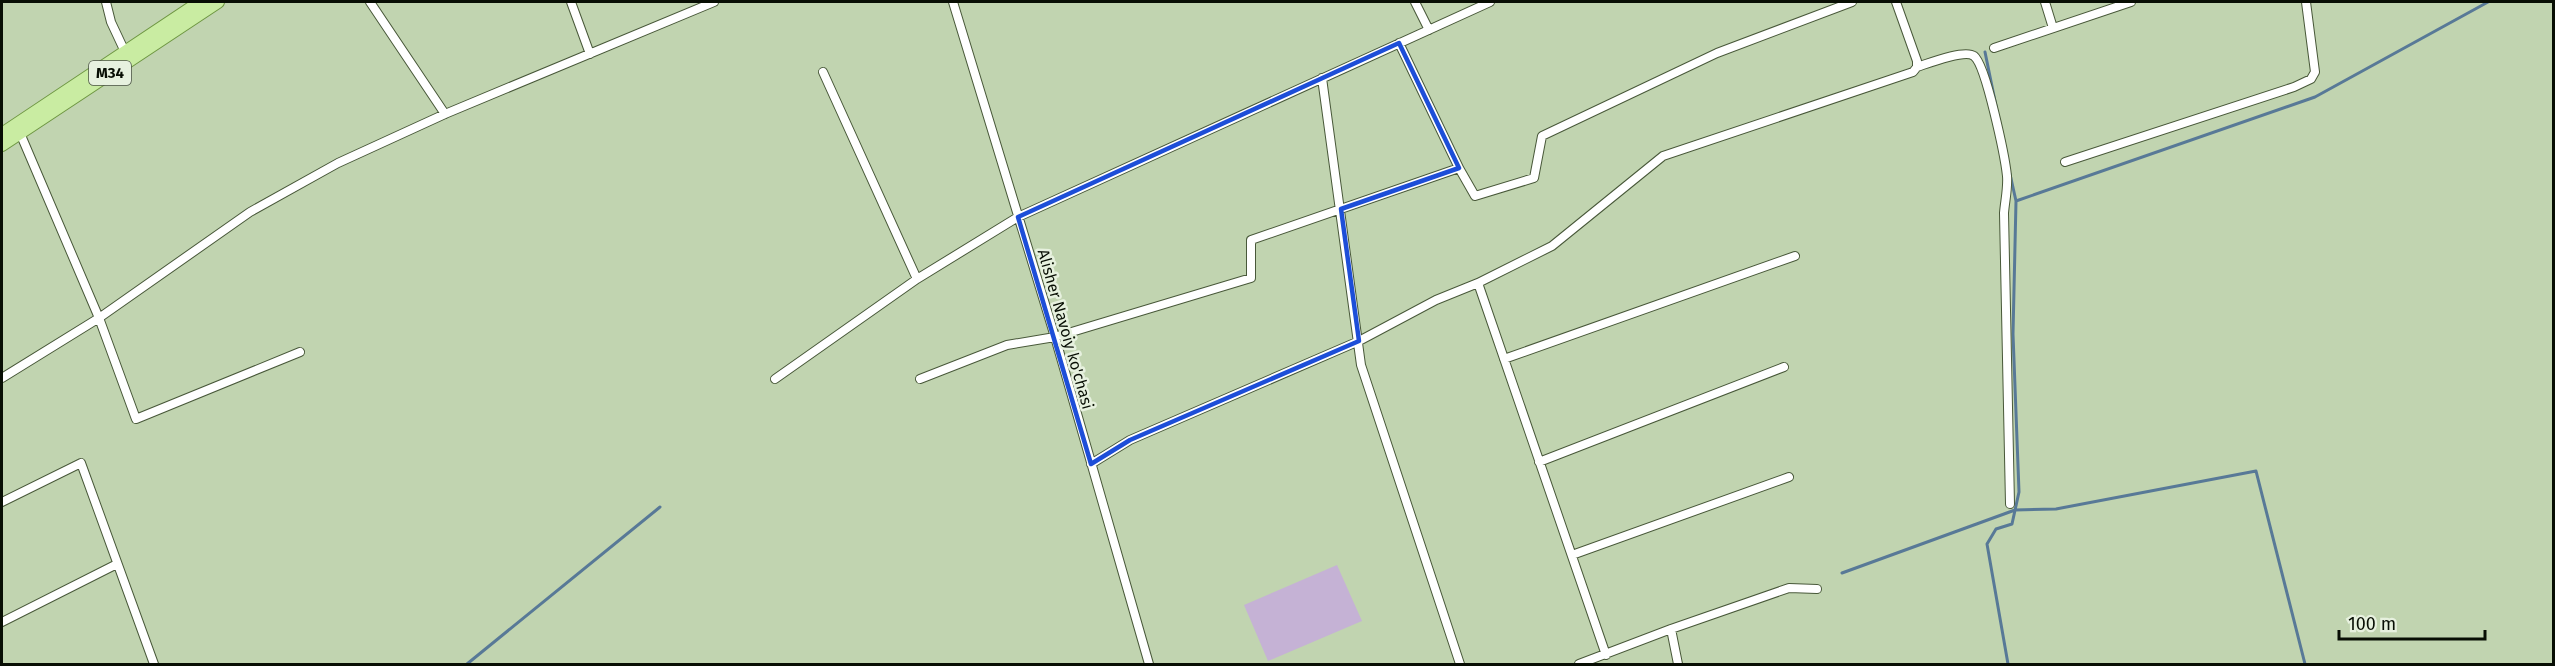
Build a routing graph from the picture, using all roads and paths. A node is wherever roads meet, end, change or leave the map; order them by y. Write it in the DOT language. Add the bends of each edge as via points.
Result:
graph roads {
  1 [pos="106,2"];
  2 [pos="200,2"];
  3 [pos="218,2"];
  4 [pos="370,2"];
  5 [pos="570,2"];
  6 [pos="714,2"];
  7 [pos="952,2"];
  8 [pos="1415,2"];
  9 [pos="1490,2"];
  10 [pos="1852,2"];
  11 [pos="1896,2"];
  12 [pos="2045,2"];
  13 [pos="2131,2"];
  14 [pos="2306,2"];
  15 [pos="2053,28"];
  16 [pos="1429,30"];
  17 [pos="1399,43"];
  18 [pos="1994,48"];
  19 [pos="590,54"];
  20 [pos="128,56"];
  21 [pos="1917,67"];
  22 [pos="823,72"];
  23 [pos="1322,78"];
  24 [pos="445,114"];
  25 [pos="20,133"];
  26 [pos="2,134"];
  27 [pos="2,145"];
  28 [pos="2065,162"];
  29 [pos="1459,168"];
  30 [pos="1341,208"];
  31 [pos="1018,217"];
  32 [pos="1795,256"];
  33 [pos="916,279"];
  34 [pos="1478,283"];
  35 [pos="99,318"];
  36 [pos="1055,337"];
  37 [pos="1359,341"];
  38 [pos="300,352"];
  39 [pos="1504,359"];
  40 [pos="1784,367"];
  41 [pos="2,378"];
  42 [pos="775,378"];
  43 [pos="920,379"];
  44 [pos="1539,462"];
  45 [pos="1091,464"];
  46 [pos="1789,477"];
  47 [pos="2,502"];
  48 [pos="2010,504"];
  49 [pos="1572,555"];
  50 [pos="117,564"];
  51 [pos="1817,589"];
  52 [pos="2,622"];
  53 [pos="1671,629"];
  54 [pos="1606,655"];
  55 [pos="154,664"];
  56 [pos="1149,664"];
  57 [pos="1460,664"];
  58 [pos="1579,664"];
  59 [pos="1678,664"];
  1 -- 20 [label="street"];
  2 -- 20 [label="main road, M34"];
  3 -- 20 [label="main road, M34"];
  4 -- 24 [label="street"];
  5 -- 19 [label="street"];
  6 -- 19 [label="street"];
  7 -- 31 [label="street, Alisher Navoiy ko'chasi"];
  8 -- 16 [label="street"];
  9 -- 16 [label="street"];
  10 -- 29 [label="street" via="1717,53 1542,136 1533,178 1475,196"];
  11 -- 21 [label="street"];
  12 -- 15 [label="street"];
  13 -- 15 [label="street"];
  14 -- 28 [label="street" via="2315,72 2311,79"];
  15 -- 18 [label="street"];
  16 -- 17 [label="street"];
  17 -- 23 [label="street"];
  17 -- 29 [label="street"];
  19 -- 24 [label="street"];
  20 -- 25 [label="main road, M34"];
  20 -- 26 [label="main road, M34"];
  21 -- 34 [label="street" via="1913,72 1663,156 1552,246"];
  21 -- 48 [label="street" via="1966,53 1975,57 1982,66 1996,124 2007,178 2004,213"];
  22 -- 33 [label="street"];
  23 -- 30 [label="street"];
  23 -- 31 [label="street"];
  24 -- 35 [label="street" via="338,163 250,212"];
  25 -- 27 [label="main road, M34"];
  25 -- 35 [label="street"];
  29 -- 30 [label="street"];
  30 -- 36 [label="street" via="1251,240 1251,278"];
  30 -- 37 [label="street"];
  31 -- 33 [label="street"];
  31 -- 36 [label="street, Alisher Navoiy ko'chasi"];
  32 -- 39 [label="street"];
  33 -- 42 [label="street"];
  34 -- 37 [label="street" via="1436,300"];
  34 -- 39 [label="street"];
  35 -- 38 [label="street" via="136,419"];
  35 -- 41 [label="street"];
  36 -- 43 [label="street" via="1007,345"];
  36 -- 45 [label="street, Alisher Navoiy ko'chasi"];
  37 -- 45 [label="street" via="1130,440"];
  37 -- 57 [label="street" via="1361,364"];
  39 -- 44 [label="street"];
  40 -- 44 [label="street"];
  44 -- 49 [label="street"];
  45 -- 56 [label="street, Alisher Navoiy ko'chasi"];
  46 -- 49 [label="street"];
  47 -- 50 [label="street" via="81,463"];
  49 -- 54 [label="street"];
  50 -- 52 [label="street"];
  50 -- 55 [label="street"];
  51 -- 53 [label="street" via="1789,588"];
  53 -- 54 [label="street"];
  53 -- 59 [label="street"];
  54 -- 58 [label="street"];
}
